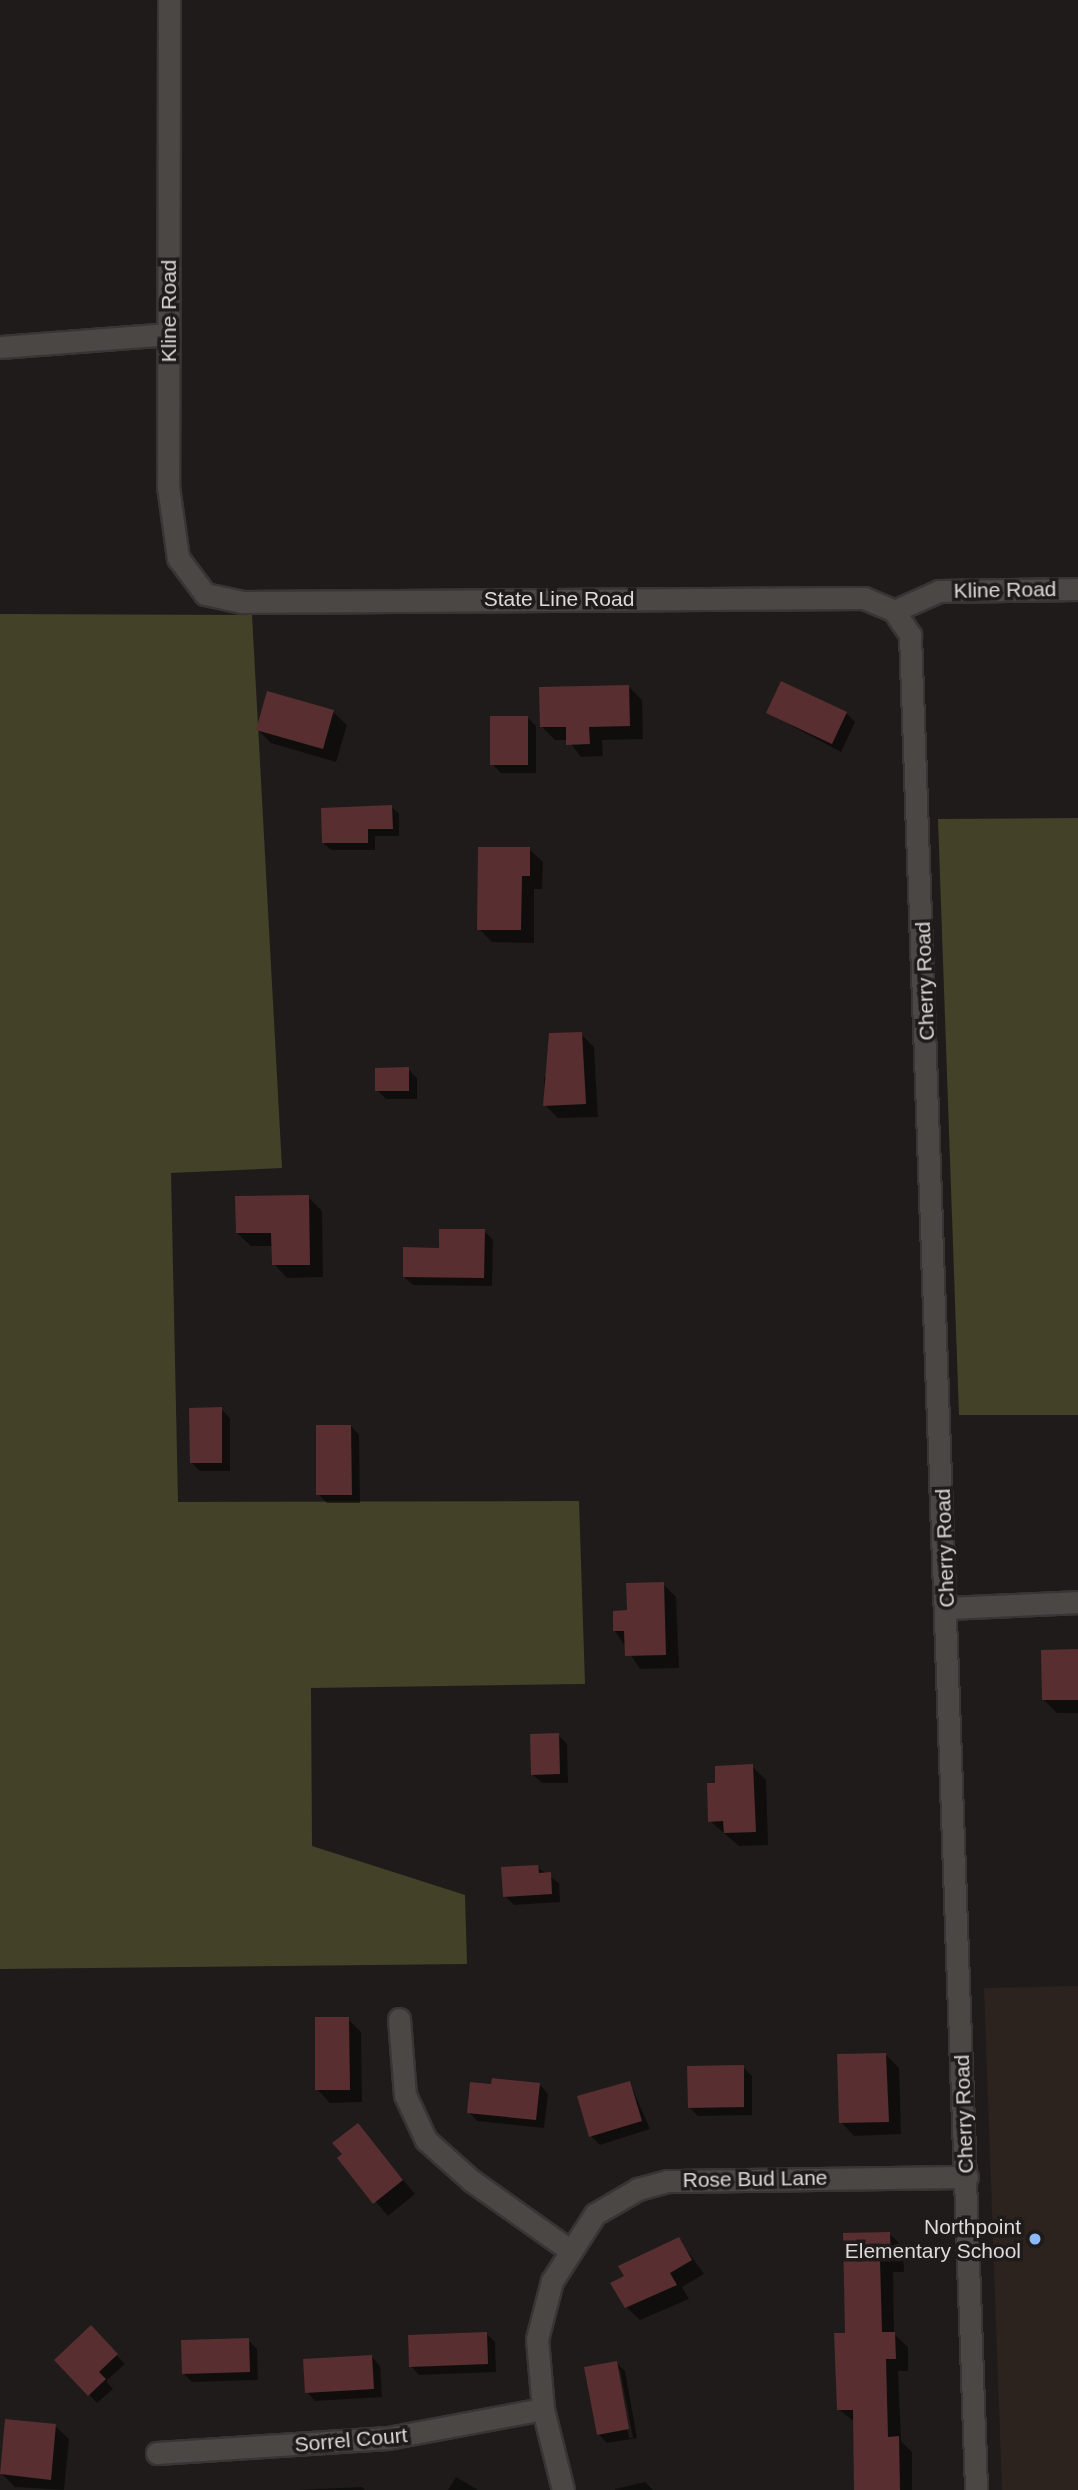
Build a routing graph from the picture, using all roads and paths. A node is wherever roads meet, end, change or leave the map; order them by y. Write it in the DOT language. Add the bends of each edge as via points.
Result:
graph roads {
  1 [pos="170,0"];
  2 [pos="169,334"];
  3 [pos="0,347"];
  4 [pos="1078,589"];
  5 [pos="222,599"];
  6 [pos="894,611"];
  7 [pos="1078,1602"];
  8 [pos="947,1608"];
  9 [pos="399,2019"];
  10 [pos="967,2177"];
  11 [pos="568,2249"];
  12 [pos="543,2409"];
  13 [pos="157,2453"];
  14 [pos="563,2490"];
  15 [pos="976,2490"];
  1 -- 2 [label="street, Kline Road"];
  2 -- 3 [label="street"];
  2 -- 5 [label="street, Kline Road" via="172,528 191,581"];
  4 -- 6 [label="street, Kline Road" via="939,591"];
  5 -- 6 [label="street, State Line Road" via="829,597 864,598"];
  6 -- 8 [label="street, Cherry Road" via="910,635 914,660"];
  7 -- 8 [label="street"];
  8 -- 10 [label="street, Cherry Road"];
  9 -- 11 [label="street" via="405,2095 426,2140 472,2181"];
  10 -- 11 [label="street, Rose Bud Lane" via="668,2181 612,2201"];
  10 -- 15 [label="street, Cherry Road"];
  11 -- 12 [label="street, Rose Bud Lane" via="542,2306 537,2339"];
  12 -- 13 [label="street, Sorrel Court" via="388,2438"];
  12 -- 14 [label="street, Rose Bud Lane"];
}
